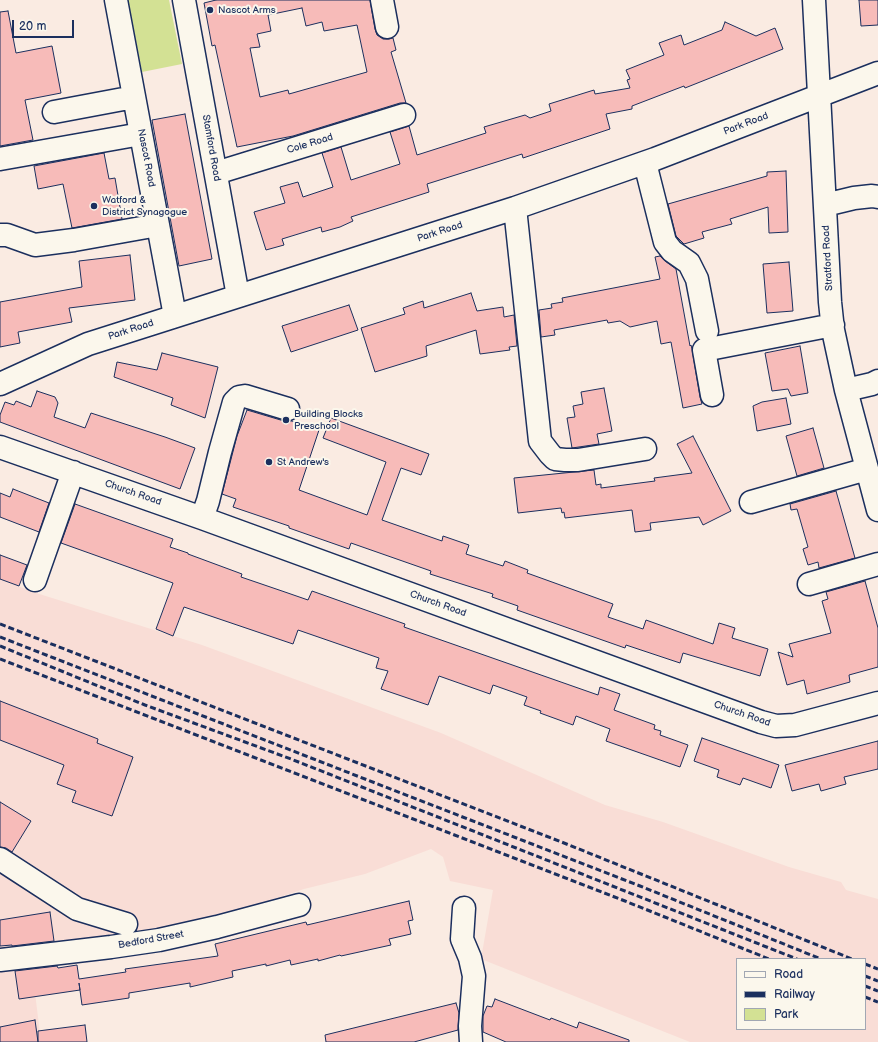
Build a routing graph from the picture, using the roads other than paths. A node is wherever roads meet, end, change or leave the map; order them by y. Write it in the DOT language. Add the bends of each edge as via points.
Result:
graph roads {
  1 [pos="116,0"];
  2 [pos="184,0"];
  3 [pos="382,0"];
  4 [pos="814,0"];
  5 [pos="387,27"];
  6 [pos="878,73"];
  7 [pos="134,97"];
  8 [pos="818,97"];
  9 [pos="54,112"];
  10 [pos="404,115"];
  11 [pos="141,134"];
  12 [pos="0,159"];
  13 [pos="645,163"];
  14 [pos="216,173"];
  15 [pos="878,198"];
  16 [pos="825,205"];
  17 [pos="515,208"];
  18 [pos="158,225"];
  19 [pos="0,235"];
  20 [pos="238,296"];
  21 [pos="175,316"];
  22 [pos="833,325"];
  23 [pos="706,331"];
  24 [pos="878,381"];
  25 [pos="0,384"];
  26 [pos="846,390"];
  27 [pos="712,395"];
  28 [pos="288,410"];
  29 [pos="0,447"];
  30 [pos="645,449"];
  31 [pos="73,472"];
  32 [pos="872,477"];
  33 [pos="751,502"];
  34 [pos="878,510"];
  35 [pos="202,518"];
  36 [pos="878,564"];
  37 [pos="35,580"];
  38 [pos="809,584"];
  39 [pos="878,703"];
  40 [pos="0,859"];
  41 [pos="299,905"];
  42 [pos="464,908"];
  43 [pos="126,924"];
  44 [pos="0,960"];
  45 [pos="471,1042"];
  1 -- 7 [label="street, Nascot Road"];
  2 -- 14 [label="street, Stamford Road"];
  3 -- 5 [label="street"];
  4 -- 8 [label="street, Stratford Road"];
  6 -- 8 [label="street, Park Road"];
  7 -- 9 [label="street"];
  7 -- 11 [label="street, Nascot Road"];
  8 -- 13 [label="street, Park Road"];
  8 -- 16 [label="street, Stratford Road"];
  10 -- 14 [label="street, Cole Road"];
  11 -- 12 [label="street"];
  11 -- 18 [label="street, Nascot Road"];
  13 -- 17 [label="street, Park Road"];
  13 -- 23 [label="street" via="664,242 672,251 689,262 697,279"];
  14 -- 20 [label="street, Stamford Road"];
  15 -- 16 [label="street" via="854,198"];
  16 -- 22 [label="street, Stratford Road"];
  17 -- 20 [label="street, Park Road"];
  17 -- 30 [label="street" via="540,441 555,459 565,460"];
  18 -- 19 [label="street" via="74,240 35,244 7,234"];
  18 -- 21 [label="street, Nascot Road"];
  20 -- 21 [label="street, Park Road"];
  21 -- 25 [label="street, Park Road" via="88,344"];
  22 -- 26 [label="street, Stratford Road"];
  22 -- 27 [label="street" via="704,350"];
  24 -- 26 [label="street"];
  26 -- 32 [label="street, Stratford Road"];
  28 -- 35 [label="street" via="245,396 234,402"];
  29 -- 31 [label="street, Church Road"];
  31 -- 35 [label="street, Church Road"];
  31 -- 37 [label="street"];
  32 -- 33 [label="street"];
  32 -- 34 [label="street, Stratford Road"];
  35 -- 39 [label="street, Church Road" via="761,722 776,726 795,725"];
  36 -- 38 [label="street"];
  40 -- 43 [label="street" via="77,910"];
  41 -- 44 [label="street, Bedford Street" via="159,940"];
  42 -- 45 [label="street" via="462,939 474,976"];
}
